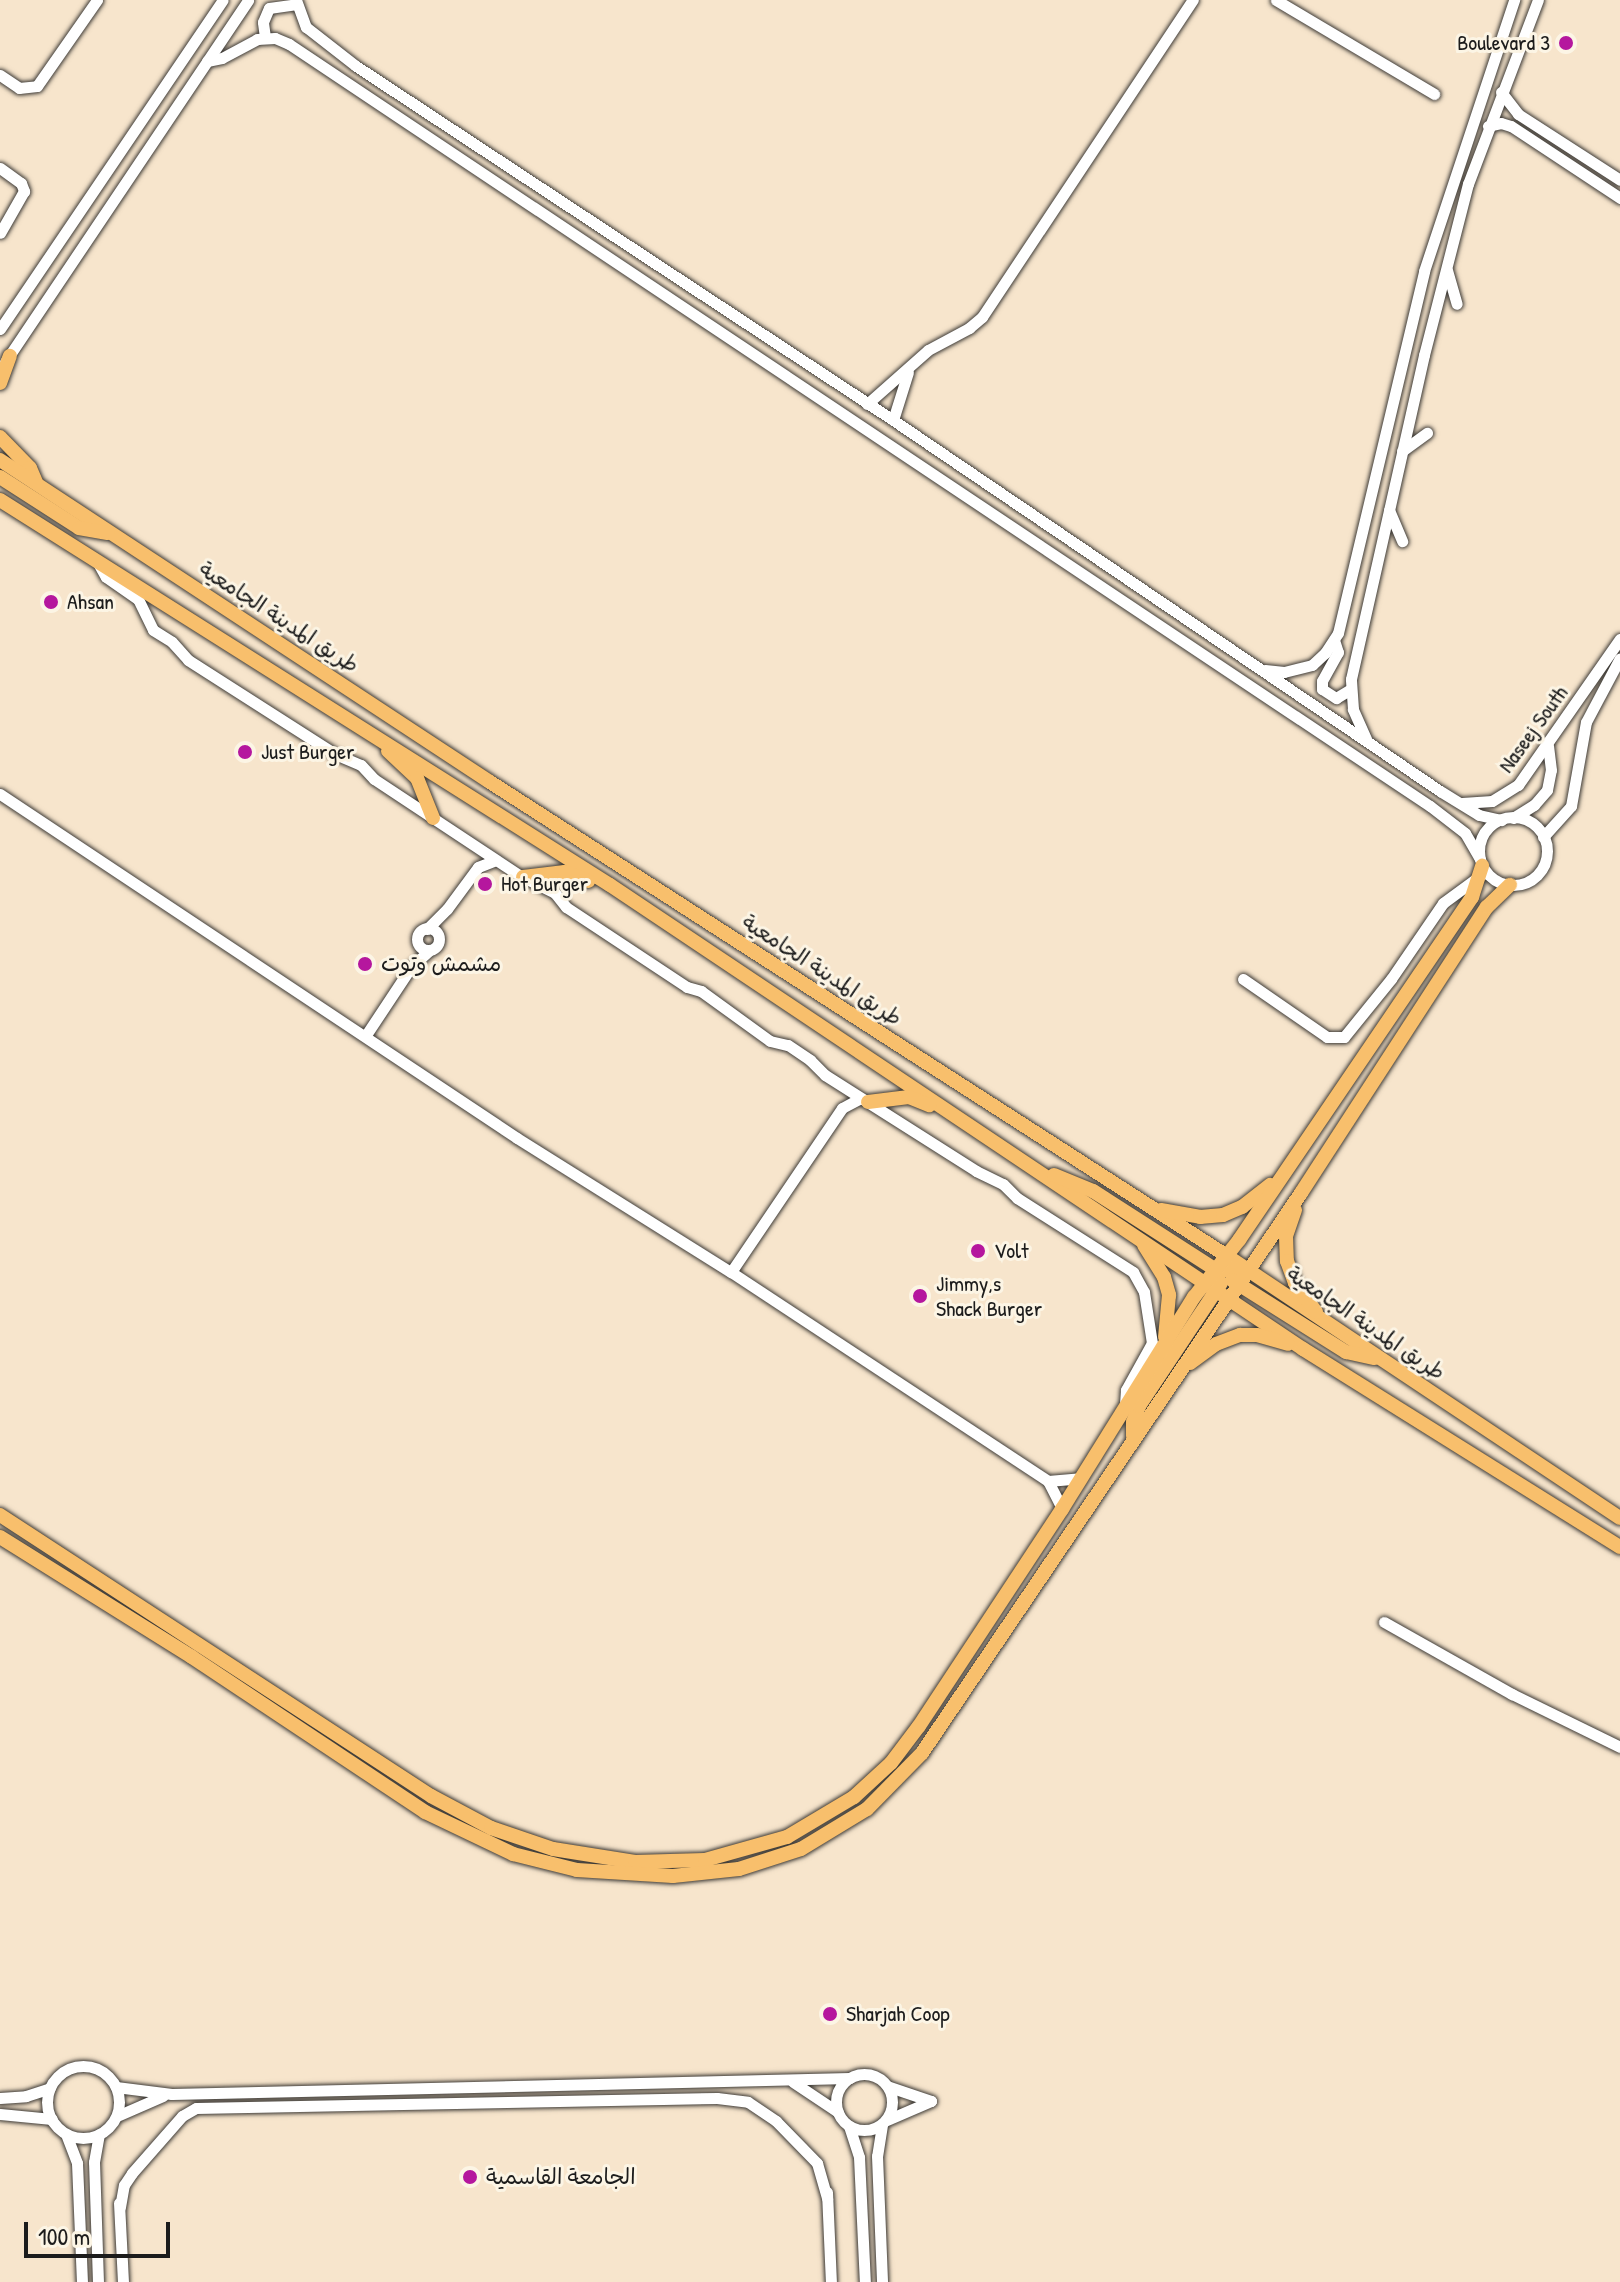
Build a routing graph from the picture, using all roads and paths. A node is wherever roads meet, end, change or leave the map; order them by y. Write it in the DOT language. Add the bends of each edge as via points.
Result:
graph roads {
  1 [pos="97,0"];
  2 [pos="223,0"];
  3 [pos="248,0"];
  4 [pos="1193,0"];
  5 [pos="1276,0"];
  6 [pos="1514,0"];
  7 [pos="1538,0"];
  8 [pos="296,2"];
  9 [pos="265,37"];
  10 [pos="207,61"];
  11 [pos="0,75"];
  12 [pos="1501,92"];
  13 [pos="1434,94"];
  14 [pos="1514,111"];
  15 [pos="1505,123"];
  16 [pos="1488,126"];
  17 [pos="2,173"];
  18 [pos="1593,180"];
  19 [pos="1620,180"];
  20 [pos="1594,194"];
  21 [pos="1620,198"];
  22 [pos="0,233"];
  23 [pos="1446,268"];
  24 [pos="1457,304"];
  25 [pos="0,329"];
  26 [pos="10,356"];
  27 [pos="914,361"];
  28 [pos="0,370"];
  29 [pos="0,383"];
  30 [pos="867,404"];
  31 [pos="893,420"];
  32 [pos="1427,433"];
  33 [pos="0,437"];
  34 [pos="1402,451"];
  35 [pos="0,460"];
  36 [pos="0,477"];
  37 [pos="36,482"];
  38 [pos="0,500"];
  39 [pos="1389,510"];
  40 [pos="108,533"];
  41 [pos="1402,541"];
  42 [pos="97,560"];
  43 [pos="1183,615"];
  44 [pos="1171,631"];
  45 [pos="1620,639"];
  46 [pos="1334,640"];
  47 [pos="1620,658"];
  48 [pos="1261,669"];
  49 [pos="1351,689"];
  50 [pos="385,743"];
  51 [pos="1369,744"];
  52 [pos="1548,746"];
  53 [pos="0,794"];
  54 [pos="1454,800"];
  55 [pos="433,818"];
  56 [pos="1507,819"];
  57 [pos="1543,837"];
  58 [pos="473,845"];
  59 [pos="496,860"];
  60 [pos="1481,867"];
  61 [pos="472,874"];
  62 [pos="523,877"];
  63 [pos="610,885"];
  64 [pos="1510,885"];
  65 [pos="432,932"];
  66 [pos="418,942"];
  67 [pos="430,950"];
  68 [pos="411,967"];
  69 [pos="1243,979"];
  70 [pos="366,1035"];
  71 [pos="840,1084"];
  72 [pos="864,1100"];
  73 [pos="948,1109"];
  74 [pos="839,1113"];
  75 [pos="1044,1173"];
  76 [pos="1283,1175"];
  77 [pos="1301,1193"];
  78 [pos="1151,1208"];
  79 [pos="1142,1241"];
  80 [pos="1247,1270"];
  81 [pos="731,1272"];
  82 [pos="1222,1278"];
  83 [pos="1321,1319"];
  84 [pos="1164,1343"];
  85 [pos="1303,1349"];
  86 [pos="1376,1358"];
  87 [pos="1177,1374"];
  88 [pos="1125,1405"];
  89 [pos="1133,1437"];
  90 [pos="1080,1478"];
  91 [pos="1048,1481"];
  92 [pos="1062,1509"];
  93 [pos="0,1515"];
  94 [pos="1620,1518"];
  95 [pos="0,1537"];
  96 [pos="1620,1547"];
  97 [pos="1384,1622"];
  98 [pos="1620,1747"];
  99 [pos="850,2078"];
  100 [pos="785,2079"];
  101 [pos="887,2086"];
  102 [pos="116,2087"];
  103 [pos="50,2088"];
  104 [pos="172,2094"];
  105 [pos="0,2098"];
  106 [pos="838,2112"];
  107 [pos="0,2114"];
  108 [pos="117,2116"];
  109 [pos="52,2119"];
  110 [pos="884,2123"];
  111 [pos="849,2126"];
  112 [pos="66,2134"];
  113 [pos="99,2134"];
  114 [pos="82,2282"];
  115 [pos="98,2282"];
  116 [pos="123,2282"];
  117 [pos="831,2282"];
  118 [pos="865,2282"];
  119 [pos="882,2282"];
  1 -- 11 [label="street" via="37,86 19,88"];
  2 -- 25 [label="street"];
  3 -- 10 [label="street"];
  4 -- 27 [label="street" via="982,317"];
  5 -- 13 [label="street"];
  6 -- 46 [label="street" via="1427,259"];
  7 -- 12 [label="street"];
  8 -- 9 [label="street" via="269,8 263,22"];
  8 -- 30 [label="street" via="312,33 356,66"];
  9 -- 10 [label="street"];
  9 -- 44 [label="street" via="289,44 371,97"];
  10 -- 26 [label="street"];
  12 -- 14 [label="street"];
  12 -- 16 [label="street"];
  14 -- 15 [label="street" via="1505,116"];
  14 -- 19 [label="street"];
  15 -- 16 [label="street"];
  15 -- 18 [label="street"];
  16 -- 23 [label="street"];
  17 -- 22 [label="street" via="21,183 24,191"];
  18 -- 20 [label="street"];
  18 -- 21 [label="street"];
  23 -- 24 [label="street"];
  23 -- 34 [label="street"];
  26 -- 28 [label="street"];
  26 -- 29 [label="main road"];
  27 -- 30 [label="street"];
  27 -- 31 [label="street"];
  30 -- 31 [label="street"];
  31 -- 43 [label="street"];
  32 -- 34 [label="street"];
  33 -- 37 [label="main road" via="30,468"];
  34 -- 39 [label="street"];
  35 -- 37 [label="main road, طريق المدينة الجامعية"];
  36 -- 40 [label="main road" via="79,528"];
  37 -- 40 [label="main road, طريق المدينة الجامعية"];
  38 -- 42 [label="main road, طريق المدينة الجامعية"];
  39 -- 41 [label="street"];
  39 -- 49 [label="street"];
  40 -- 78 [label="main road, طريق المدينة الجامعية"];
  42 -- 50 [label="main road, طريق المدينة الجامعية"];
  42 -- 55 [label="street" via="106,577 138,599 151,627 188,660 361,765"];
  43 -- 44 [label="street"];
  43 -- 48 [label="street"];
  44 -- 60 [label="street" via="1450,821 1465,833"];
  45 -- 52 [label="street, Naseej South"];
  46 -- 48 [label="street" via="1319,660 1304,668"];
  46 -- 49 [label="street" via="1338,652 1322,689 1336,698"];
  47 -- 57 [label="street" via="1586,722 1571,806"];
  48 -- 51 [label="street"];
  49 -- 51 [label="street" via="1355,717"];
  50 -- 55 [label="main road" via="419,781"];
  50 -- 63 [label="main road, طريق المدينة الجامعية"];
  51 -- 54 [label="street"];
  52 -- 54 [label="street, Naseej South" via="1506,795 1485,803"];
  52 -- 56 [label="street" via="1547,790 1534,805"];
  53 -- 70 [label="street"];
  54 -- 56 [label="street" via="1479,815"];
  55 -- 58 [label="street"];
  56 -- 57 [label="street" via="1527,821"];
  56 -- 60 [label="street" via="1485,832"];
  57 -- 64 [label="street" via="1547,850 1541,870 1524,883"];
  58 -- 59 [label="street"];
  58 -- 61 [label="street"];
  59 -- 61 [label="street"];
  59 -- 62 [label="street"];
  60 -- 64 [label="street"];
  60 -- 69 [label="street" via="1443,903 1344,1037 1327,1037"];
  60 -- 76 [label="main road" via="1472,897"];
  61 -- 65 [label="street"];
  62 -- 63 [label="main road" via="571,872"];
  62 -- 71 [label="street" via="555,893 566,907 770,1041 788,1045"];
  63 -- 73 [label="main road, طريق المدينة الجامعية"];
  64 -- 77 [label="main road" via="1487,907"];
  65 -- 66 [label="street" via="419,934"];
  65 -- 67 [label="street" via="437,946"];
  66 -- 67 [label="street"];
  66 -- 68 [label="street"];
  67 -- 68 [label="street"];
  68 -- 70 [label="street"];
  70 -- 81 [label="street" via="517,1138"];
  71 -- 72 [label="street"];
  71 -- 74 [label="street"];
  72 -- 73 [label="main road" via="909,1097"];
  72 -- 74 [label="street" via="849,1102"];
  72 -- 88 [label="street" via="1006,1186 1138,1277 1152,1343 1126,1390"];
  73 -- 75 [label="main road, طريق المدينة الجامعية"];
  74 -- 81 [label="street"];
  75 -- 79 [label="main road, طريق المدينة الجامعية"];
  75 -- 82 [label="main road" via="1093,1191"];
  76 -- 78 [label="main road" via="1223,1215 1200,1217"];
  76 -- 82 [label="main road"];
  77 -- 80 [label="main road"];
  77 -- 83 [label="main road" via="1286,1236 1287,1261 1295,1283"];
  78 -- 82 [label="main road, طريق المدينة الجامعية"];
  79 -- 82 [label="main road, طريق المدينة الجامعية"];
  79 -- 84 [label="main road" via="1169,1295"];
  80 -- 82 [label="main road"];
  80 -- 82 [label="main road, طريق المدينة الجامعية"];
  80 -- 83 [label="main road, طريق المدينة الجامعية"];
  81 -- 91 [label="street"];
  82 -- 84 [label="main road"];
  82 -- 85 [label="main road, طريق المدينة الجامعية"];
  82 -- 86 [label="main road" via="1346,1352"];
  82 -- 87 [label="main road"];
  82 -- 89 [label="main road" via="1139,1406"];
  83 -- 86 [label="main road, طريق المدينة الجامعية"];
  84 -- 88 [label="main road"];
  85 -- 87 [label="main road" via="1240,1335 1216,1344"];
  85 -- 96 [label="main road, طريق المدينة الجامعية"];
  86 -- 94 [label="main road, طريق المدينة الجامعية"];
  87 -- 89 [label="main road"];
  88 -- 90 [label="main road"];
  89 -- 95 [label="main road" via="922,1753 888,1792 849,1823 801,1849 739,1869 707,1873 641,1876 577,1870 483,1842 425,1812"];
  90 -- 91 [label="street"];
  90 -- 92 [label="main road"];
  91 -- 92 [label="street"];
  92 -- 93 [label="main road" via="919,1726 873,1780 834,1811 787,1837 737,1853 672,1862 607,1859 553,1849 463,1814"];
  97 -- 98 [label="street"];
  99 -- 100 [label="street"];
  99 -- 101 [label="street" via="867,2074"];
  99 -- 106 [label="street" via="839,2090"];
  100 -- 104 [label="street"];
  100 -- 106 [label="street"];
  101 -- 110 [label="street" via="893,2103"];
  101 -- 110 [label="street" via="931,2101"];
  102 -- 103 [label="street" via="102,2071 81,2066 62,2073"];
  102 -- 104 [label="street"];
  102 -- 108 [label="street"];
  103 -- 105 [label="street"];
  103 -- 109 [label="street" via="47,2104"];
  104 -- 108 [label="street"];
  106 -- 111 [label="street"];
  107 -- 109 [label="street"];
  108 -- 113 [label="street"];
  109 -- 112 [label="street"];
  110 -- 111 [label="street" via="866,2131"];
  110 -- 119 [label="street" via="877,2156"];
  111 -- 118 [label="street" via="859,2157"];
  112 -- 113 [label="street"];
  112 -- 114 [label="street" via="77,2163"];
  113 -- 115 [label="street" via="94,2162"];
  116 -- 117 [label="street" via="120,2179 192,2115 216,2109 717,2098 748,2102 776,2121 820,2168"];
}
